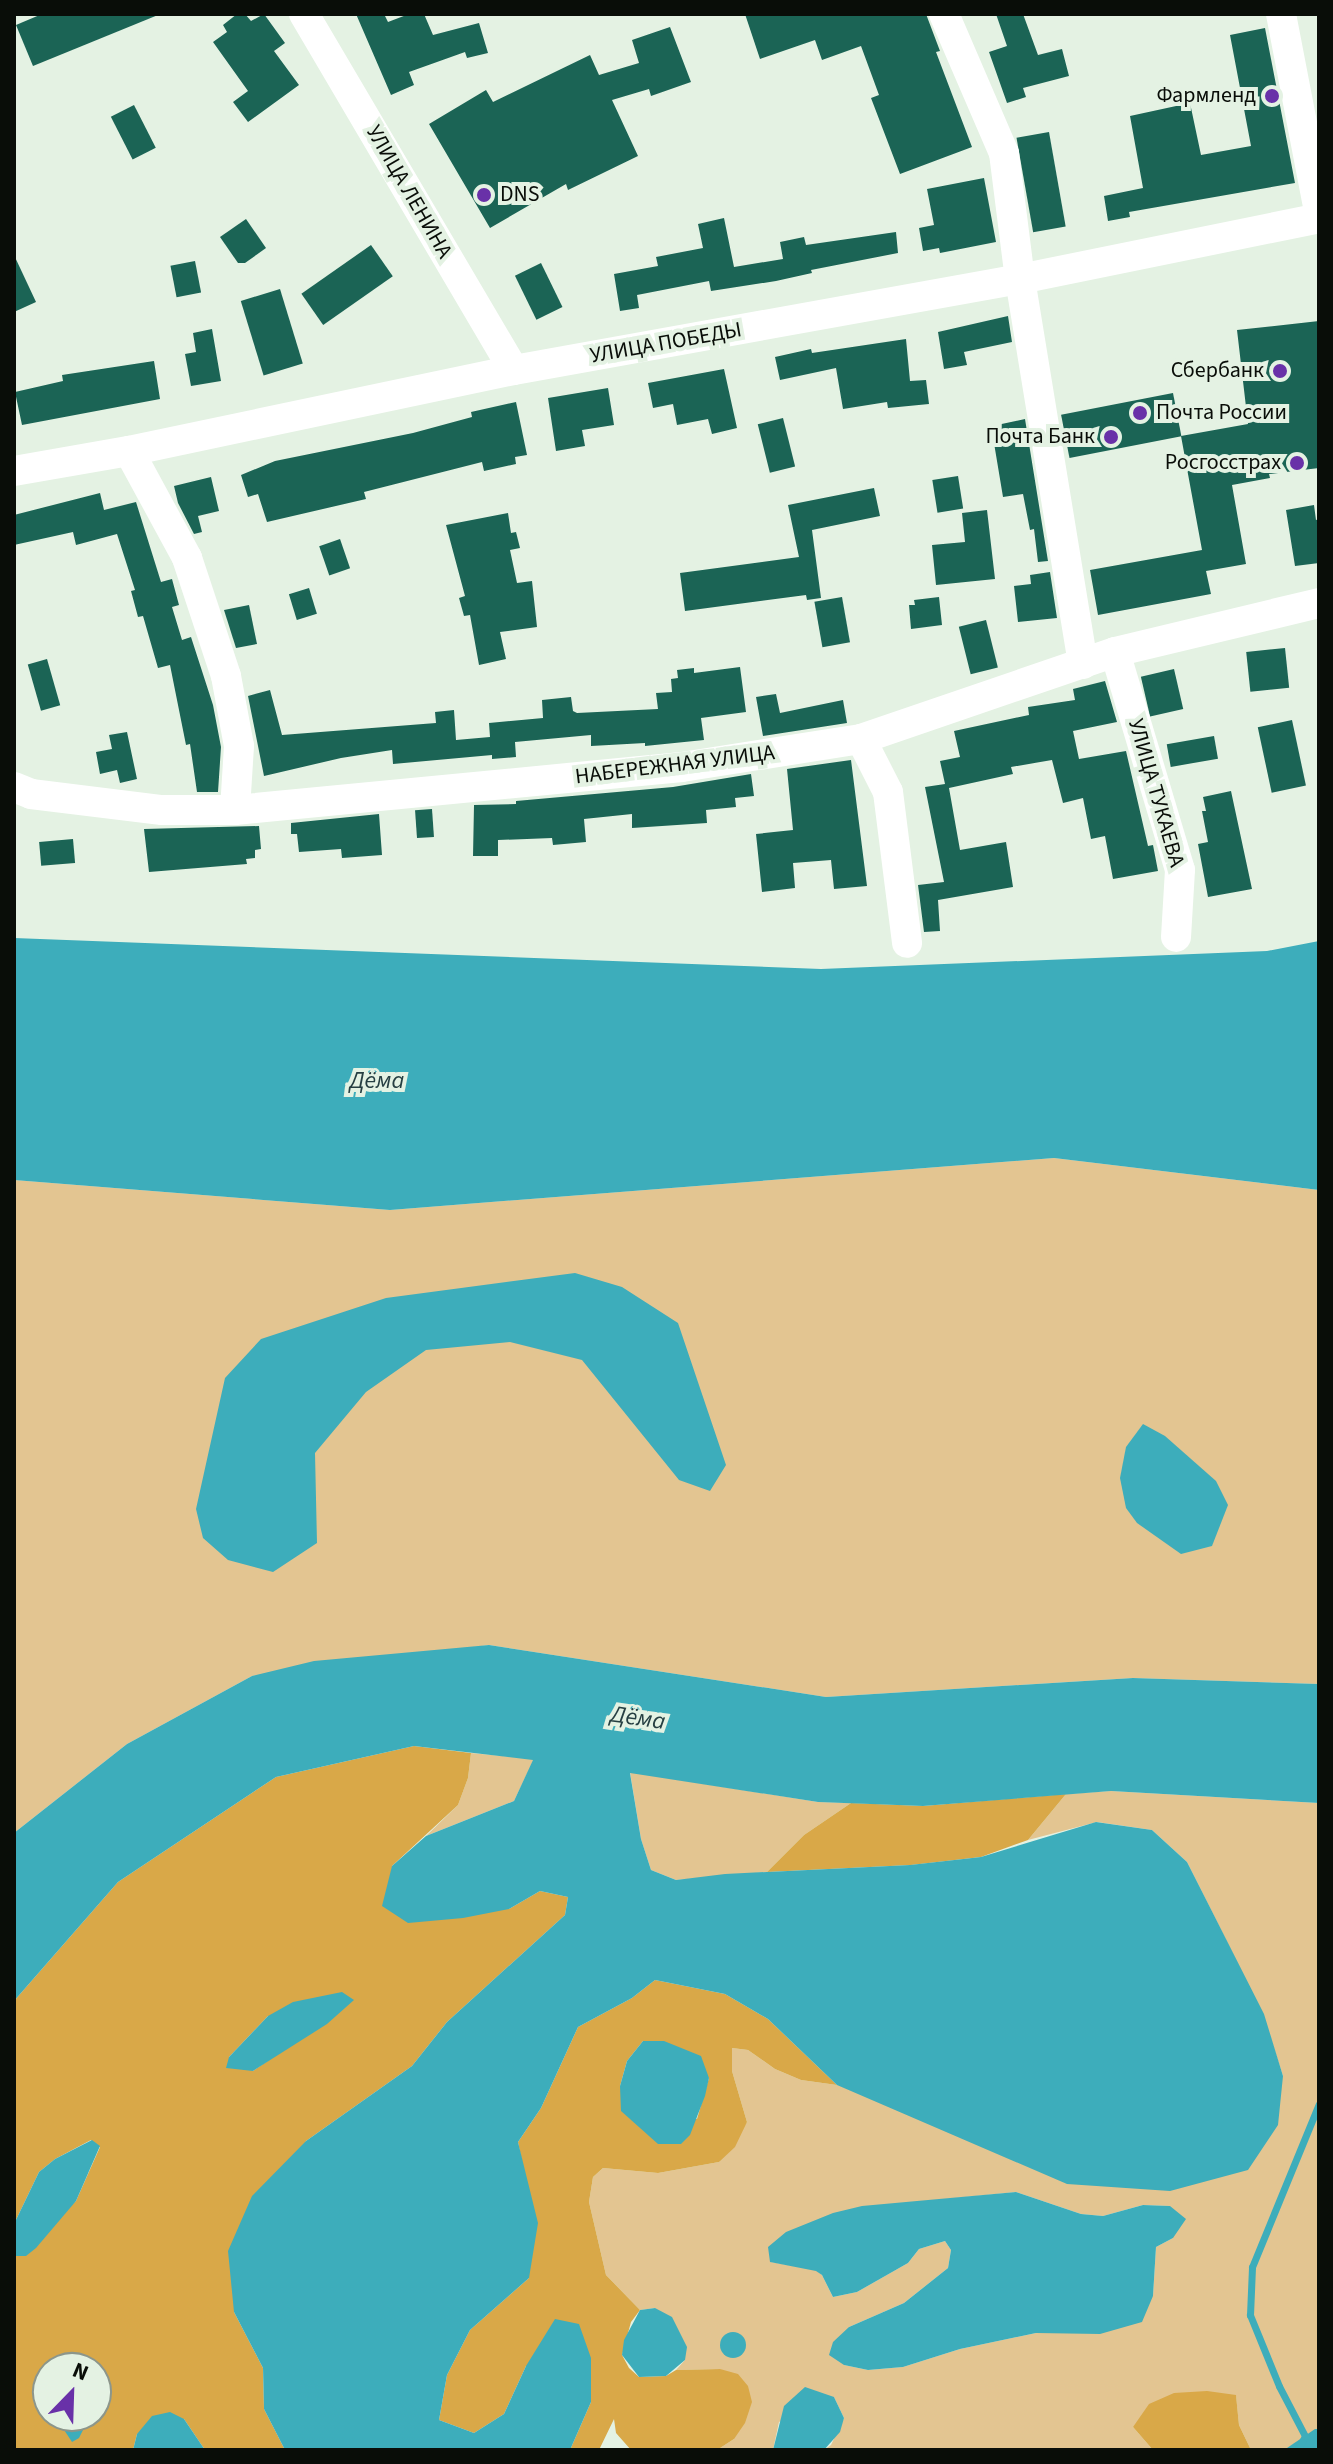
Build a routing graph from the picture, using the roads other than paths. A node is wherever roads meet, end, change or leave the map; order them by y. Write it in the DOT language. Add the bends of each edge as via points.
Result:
graph roads {
  1 [pos="304,14"];
  2 [pos="944,14"];
  3 [pos="1281,14"];
  4 [pos="1319,211"];
  5 [pos="1319,218"];
  6 [pos="1020,279"];
  7 [pos="514,370"];
  8 [pos="129,451"];
  9 [pos="14,471"];
  10 [pos="1319,603"];
  11 [pos="1115,652"];
  12 [pos="1083,664"];
  13 [pos="861,739"];
  14 [pos="14,787"];
  15 [pos="235,810"];
  16 [pos="1176,937"];
  17 [pos="907,943"];
  1 -- 7 [label="street, УЛИЦА ЛЕНИНА"];
  2 -- 6 [label="street" via="1004,153"];
  3 -- 4 [label="street"];
  5 -- 6 [label="street, УЛИЦА ПОБЕДЫ"];
  6 -- 7 [label="street, УЛИЦА ПОБЕДЫ"];
  6 -- 12 [label="street"];
  7 -- 8 [label="street, УЛИЦА ПОБЕДЫ"];
  8 -- 9 [label="street, УЛИЦА ПОБЕДЫ"];
  8 -- 15 [label="street" via="187,558 226,676 239,746"];
  10 -- 11 [label="street, НАБЕРЕЖНАЯ УЛИЦА"];
  11 -- 12 [label="street, НАБЕРЕЖНАЯ УЛИЦА"];
  11 -- 16 [label="street, УЛИЦА ТУКАЕВА" via="1180,870"];
  12 -- 13 [label="street, НАБЕРЕЖНАЯ УЛИЦА"];
  13 -- 15 [label="street, НАБЕРЕЖНАЯ УЛИЦА" via="682,767"];
  13 -- 17 [label="street" via="888,792"];
  14 -- 15 [label="street, НАБЕРЕЖНАЯ УЛИЦА" via="31,794 162,810"];
}
